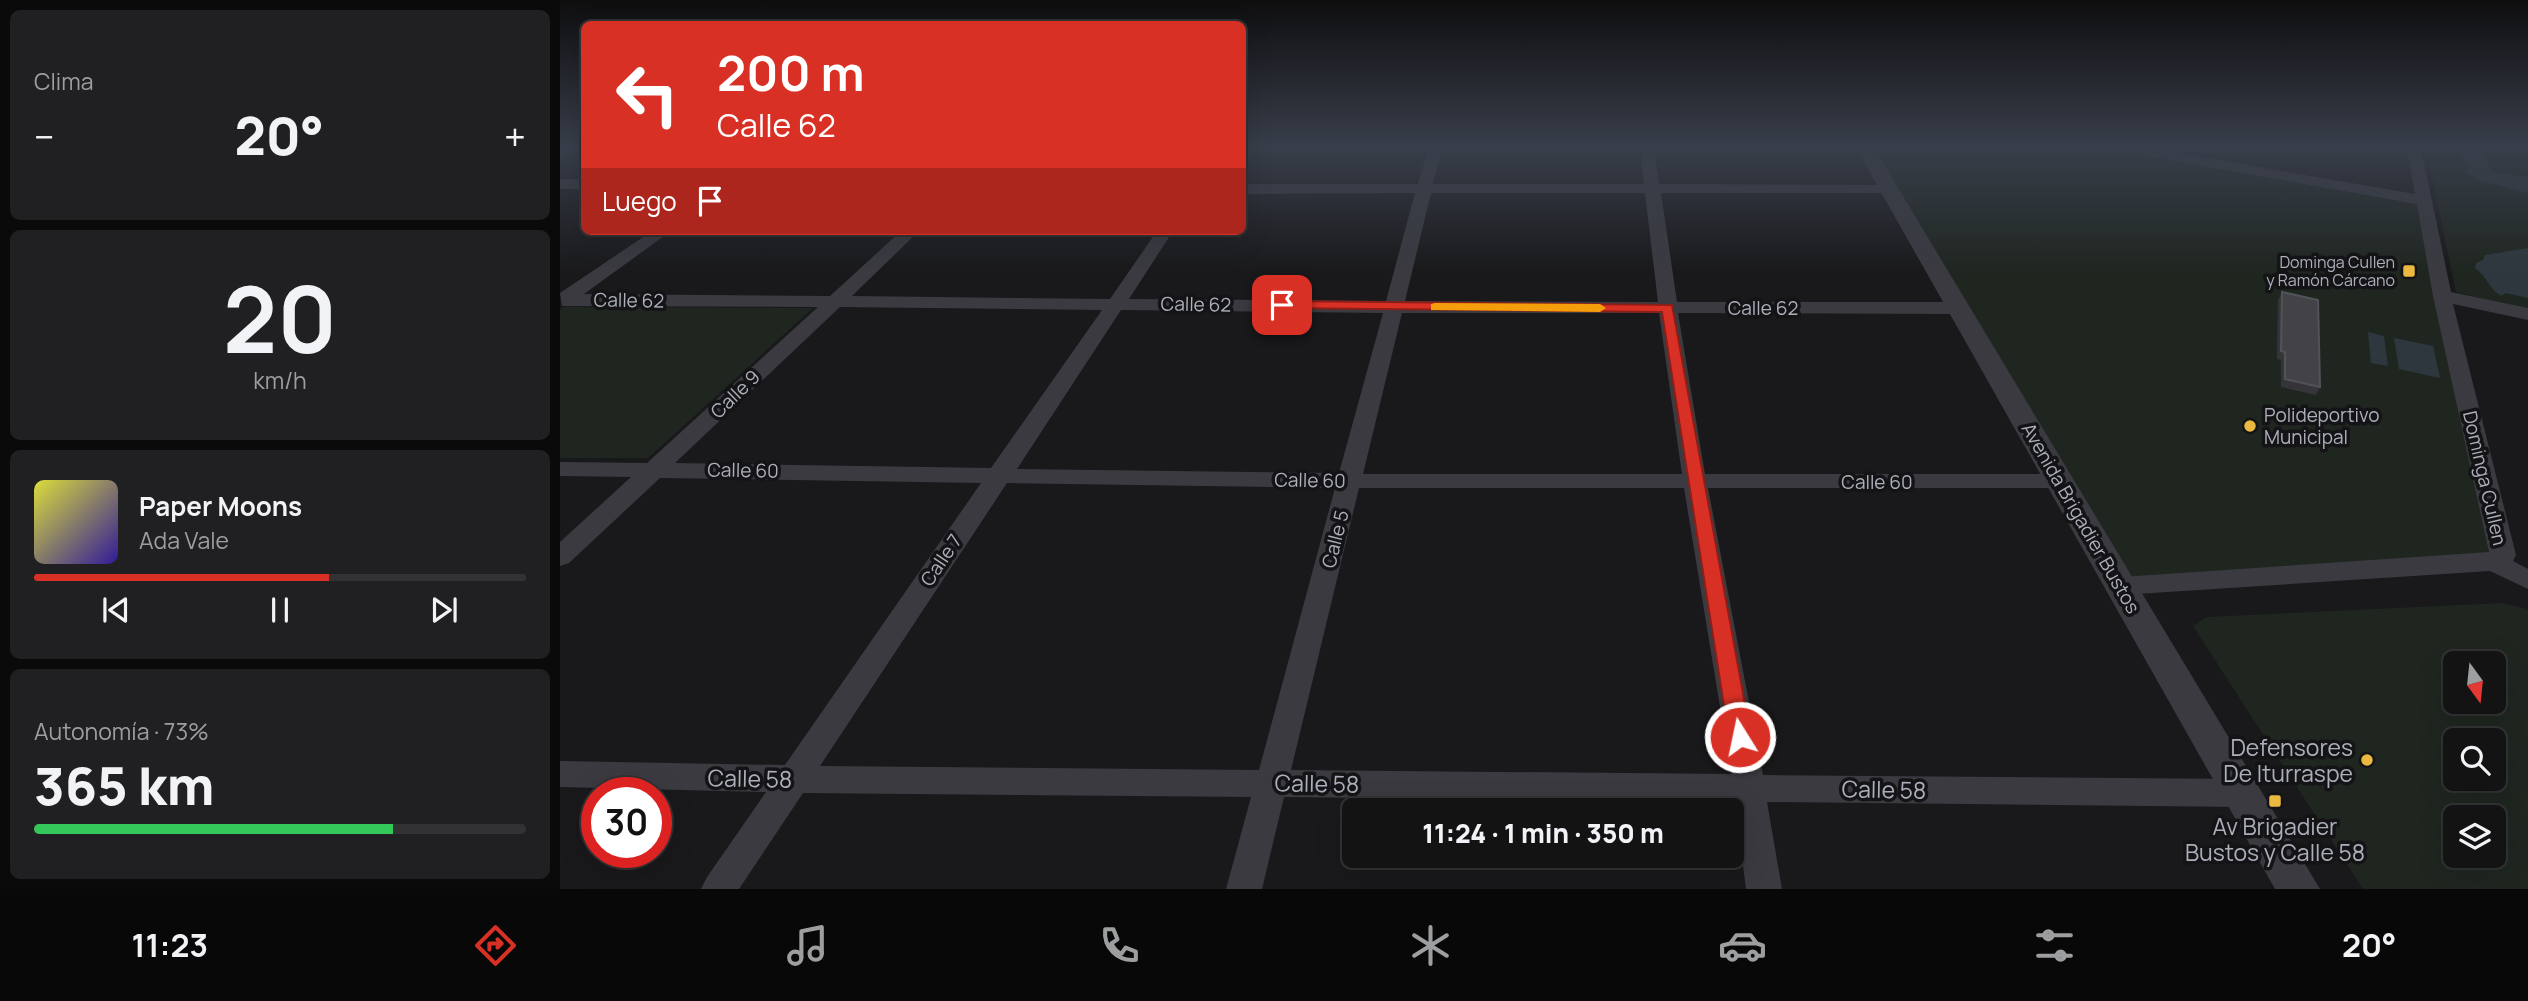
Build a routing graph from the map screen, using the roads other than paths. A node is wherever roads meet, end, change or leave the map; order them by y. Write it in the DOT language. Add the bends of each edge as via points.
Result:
graph roads {
  1 [pos="1331,189"];
  2 [pos="1714,189"];
  3 [pos="1890,189"];
  4 [pos="2363,189"];
  5 [pos="2421,189"];
  6 [pos="1425,190"];
  7 [pos="1654,190"];
  8 [pos="2423,200"];
  9 [pos="657,235"];
  10 [pos="907,235"];
  11 [pos="1162,235"];
  12 [pos="2442,296"];
  13 [pos="561,300"];
  14 [pos="832,302"];
  15 [pos="1116,303"];
  16 [pos="1392,307"];
  17 [pos="1668,308"];
  18 [pos="1959,308"];
  19 [pos="2528,314"];
  20 [pos="657,468"];
  21 [pos="560,469"];
  22 [pos="999,475"];
  23 [pos="1350,481"];
  24 [pos="2060,481"];
  25 [pos="1695,483"];
  26 [pos="560,557"];
  27 [pos="2494,562"];
  28 [pos="2528,580"];
  29 [pos="2121,586"];
  30 [pos="560,774"];
  31 [pos="794,779"];
  32 [pos="1272,783"];
  33 [pos="1749,788"];
  34 [pos="2242,793"];
  35 [pos="719,889"];
  36 [pos="1244,889"];
  37 [pos="1764,889"];
  38 [pos="2298,889"];
  1 -- 6 [label="street"];
  2 -- 7 [label="street"];
  3 -- 18 [label="street, Avenida Brigadier Bustos"];
  4 -- 8 [label="street"];
  5 -- 8 [label="street, Dominga Cullen"];
  6 -- 7 [label="street"];
  6 -- 16 [label="street, Calle 5"];
  7 -- 17 [label="street"];
  8 -- 12 [label="street, Dominga Cullen"];
  9 -- 13 [label="street"];
  10 -- 14 [label="street, Calle 9"];
  11 -- 15 [label="street, Calle 7"];
  12 -- 19 [label="street"];
  12 -- 27 [label="street, Dominga Cullen" via="2503,555"];
  13 -- 14 [label="street, Calle 62"];
  14 -- 15 [label="street, Calle 62"];
  14 -- 20 [label="street, Calle 9"];
  15 -- 16 [label="street, Calle 62"];
  15 -- 22 [label="street, Calle 7"];
  16 -- 17 [label="street, Calle 62"];
  16 -- 23 [label="street, Calle 5"];
  17 -- 18 [label="street, Calle 62"];
  17 -- 25 [label="street"];
  18 -- 24 [label="street, Avenida Brigadier Bustos"];
  20 -- 21 [label="street, Calle 60"];
  20 -- 22 [label="street, Calle 60"];
  20 -- 26 [label="street, Calle 9"];
  22 -- 23 [label="street, Calle 60"];
  22 -- 31 [label="street, Calle 7"];
  23 -- 25 [label="street, Calle 60"];
  23 -- 32 [label="street, Calle 5"];
  24 -- 25 [label="street, Calle 60"];
  24 -- 29 [label="street, Avenida Brigadier Bustos"];
  25 -- 33 [label="street"];
  27 -- 28 [label="street"];
  27 -- 29 [label="street, Dominga Cullen"];
  29 -- 34 [label="street, Avenida Brigadier Bustos"];
  30 -- 31 [label="street, Calle 58"];
  31 -- 32 [label="street, Calle 58"];
  31 -- 35 [label="street, Calle 7"];
  32 -- 33 [label="street, Calle 58"];
  32 -- 36 [label="street, Calle 5"];
  33 -- 34 [label="street, Calle 58"];
  33 -- 37 [label="street"];
  34 -- 38 [label="street, Avenida Brigadier Bustos"];
}
